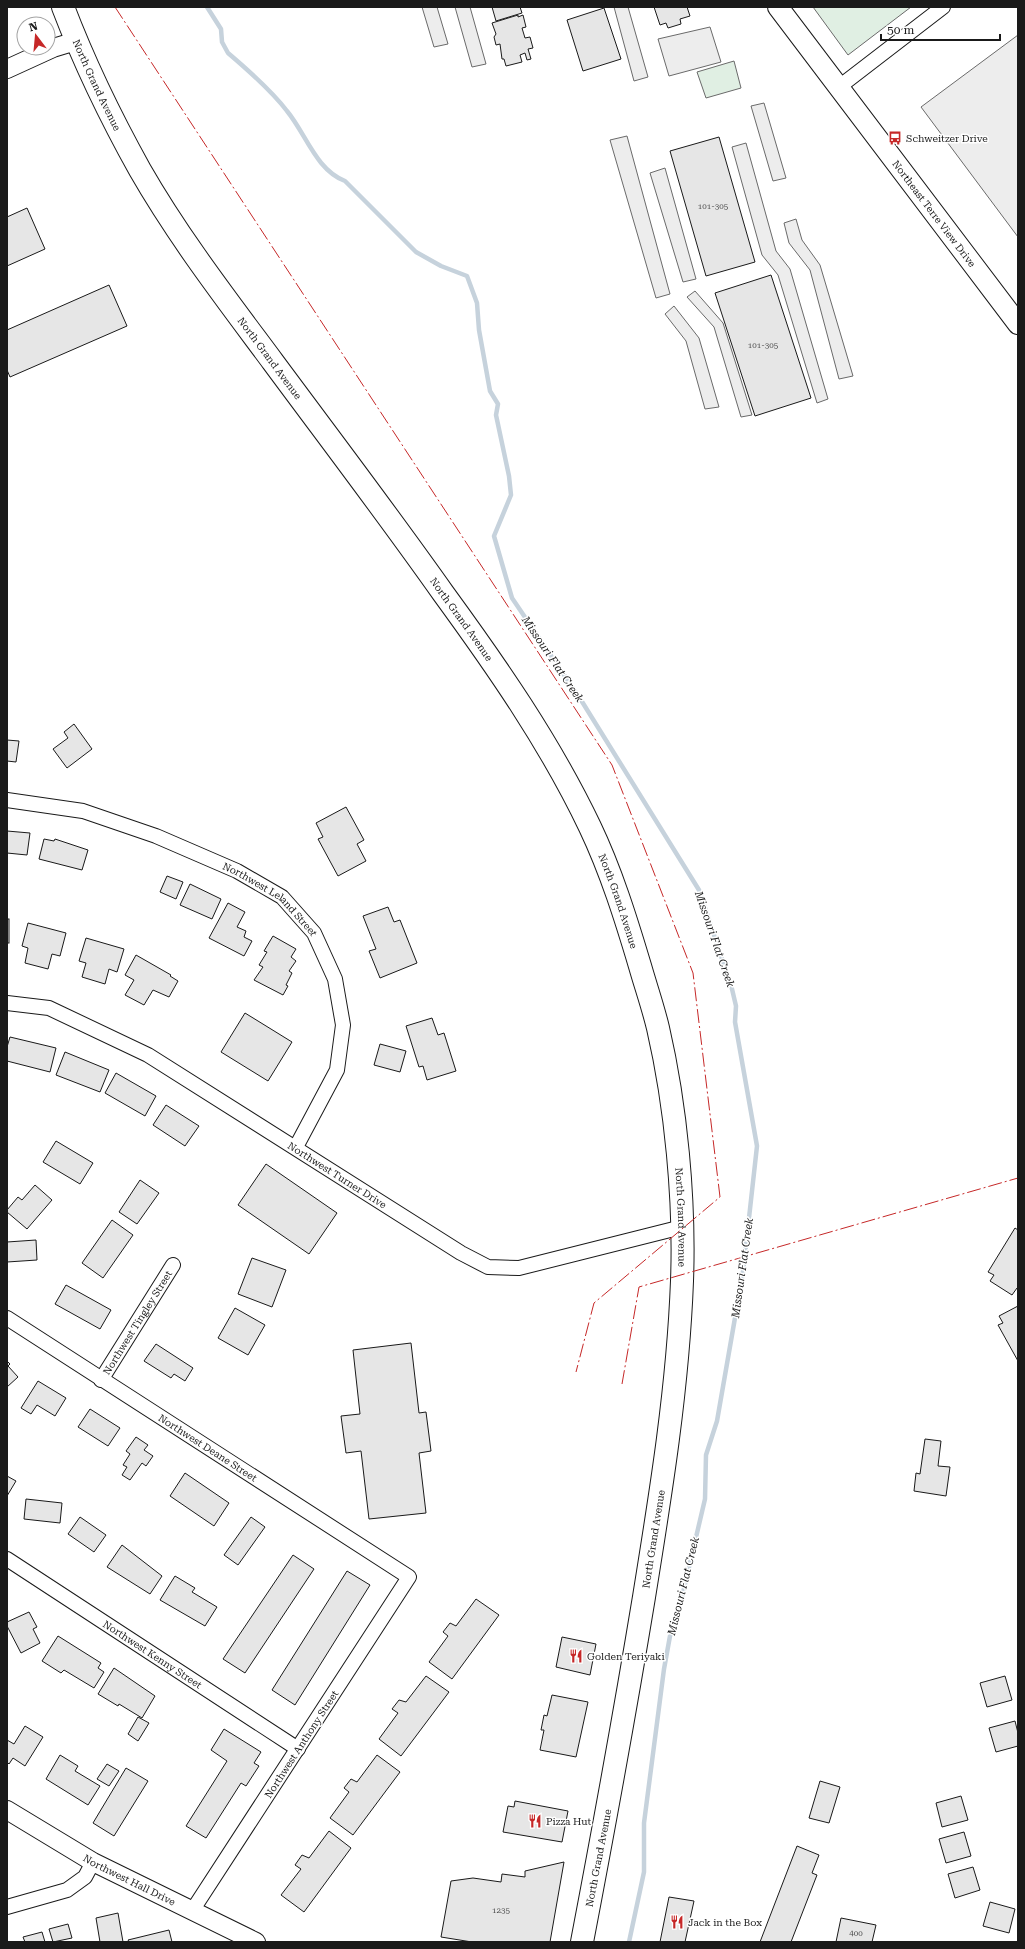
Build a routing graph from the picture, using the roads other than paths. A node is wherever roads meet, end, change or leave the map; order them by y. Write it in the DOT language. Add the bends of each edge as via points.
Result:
graph roads {
  1 [pos="62,7"];
  2 [pos="778,7"];
  3 [pos="943,7"];
  4 [pos="76,41"];
  5 [pos="7,69"];
  6 [pos="839,87"];
  7 [pos="1018,324"];
  8 [pos="7,800"];
  9 [pos="7,1003"];
  10 [pos="296,1147"];
  11 [pos="682,1227"];
  12 [pos="173,1265"];
  13 [pos="7,1318"];
  14 [pos="101,1380"];
  15 [pos="7,1559"];
  16 [pos="409,1577"];
  17 [pos="298,1749"];
  18 [pos="7,1810"];
  19 [pos="93,1862"];
  20 [pos="7,1907"];
  21 [pos="192,1911"];
  22 [pos="256,1942"];
  23 [pos="582,1942"];
  1 -- 4 [label="main road, North Grand Avenue"];
  2 -- 6 [label="main road, Northeast Terre View Drive"];
  3 -- 6 [label="street"];
  4 -- 5 [label="street" via="53,48"];
  4 -- 11 [label="main road, North Grand Avenue" via="140,170 175,226 495,666 548,748 590,828 626,917 658,1028 673,1108"];
  6 -- 7 [label="main road, Northeast Terre View Drive"];
  8 -- 10 [label="street, Northwest Leland Street" via="83,811 156,836 237,871 282,898 314,933 335,979 343,1025 337,1070"];
  9 -- 10 [label="street, Northwest Turner Drive" via="49,1008 148,1055"];
  10 -- 11 [label="street, Northwest Turner Drive" via="488,1267 519,1268"];
  11 -- 23 [label="main road, North Grand Avenue" via="682,1286 670,1433 622,1726"];
  12 -- 14 [label="street, Northwest Tingley Street"];
  13 -- 14 [label="street, Northwest Deane Street"];
  14 -- 16 [label="street, Northwest Deane Street"];
  15 -- 17 [label="street, Northwest Kenny Street"];
  16 -- 17 [label="street, Northwest Anthony Street"];
  17 -- 21 [label="street, Northwest Anthony Street"];
  18 -- 19 [label="street, Northwest Hall Drive"];
  19 -- 20 [label="street" via="85,1878 67,1890"];
  19 -- 21 [label="street, Northwest Hall Drive"];
  21 -- 22 [label="street, Northwest Hall Drive"];
}
